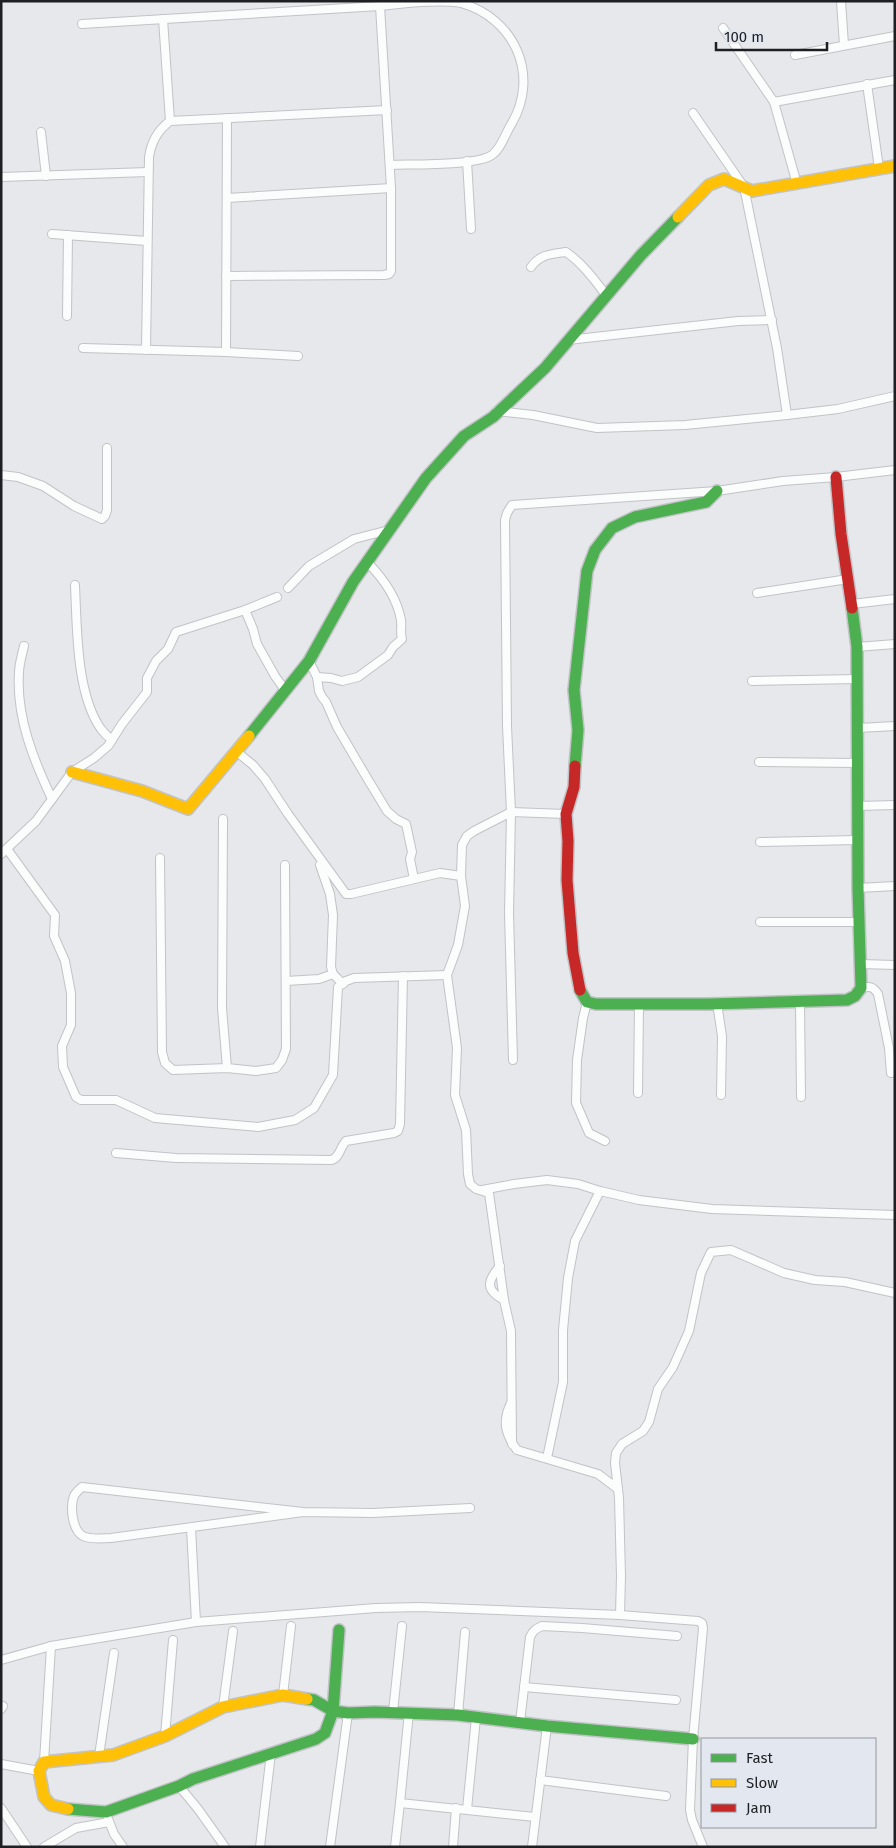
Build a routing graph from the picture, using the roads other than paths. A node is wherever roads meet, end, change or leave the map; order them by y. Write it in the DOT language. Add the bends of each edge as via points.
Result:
graph roads {
  1 [pos="842,1"];
  2 [pos="408,2"];
  3 [pos="380,6"];
  4 [pos="163,19"];
  5 [pos="82,24"];
  6 [pos="723,28"];
  7 [pos="895,36"];
  8 [pos="844,45"];
  9 [pos="795,55"];
  10 [pos="895,80"];
  11 [pos="867,84"];
  12 [pos="774,102"];
  13 [pos="387,110"];
  14 [pos="693,113"];
  15 [pos="227,118"];
  16 [pos="170,121"];
  17 [pos="41,132"];
  18 [pos="467,162"];
  19 [pos="390,165"];
  20 [pos="895,166"];
  21 [pos="879,168"];
  22 [pos="148,172"];
  23 [pos="46,176"];
  24 [pos="1,177"];
  25 [pos="797,184"];
  26 [pos="391,188"];
  27 [pos="744,188"];
  28 [pos="227,198"];
  29 [pos="471,229"];
  30 [pos="52,234"];
  31 [pos="68,235"];
  32 [pos="147,241"];
  33 [pos="531,267"];
  34 [pos="226,276"];
  35 [pos="606,295"];
  36 [pos="67,316"];
  37 [pos="772,320"];
  38 [pos="568,340"];
  39 [pos="83,348"];
  40 [pos="146,350"];
  41 [pos="226,352"];
  42 [pos="298,356"];
  43 [pos="895,396"];
  44 [pos="497,412"];
  45 [pos="787,415"];
  46 [pos="107,448"];
  47 [pos="895,470"];
  48 [pos="1,475"];
  49 [pos="836,477"];
  50 [pos="718,491"];
  51 [pos="389,530"];
  52 [pos="367,562"];
  53 [pos="848,579"];
  54 [pos="75,585"];
  55 [pos="288,588"];
  56 [pos="757,593"];
  57 [pos="276,597"];
  58 [pos="895,599"];
  59 [pos="852,604"];
  60 [pos="245,610"];
  61 [pos="895,644"];
  62 [pos="24,646"];
  63 [pos="858,646"];
  64 [pos="309,661"];
  65 [pos="317,677"];
  66 [pos="858,679"];
  67 [pos="752,681"];
  68 [pos="285,690"];
  69 [pos="895,726"];
  70 [pos="858,728"];
  71 [pos="112,740"];
  72 [pos="237,752"];
  73 [pos="759,762"];
  74 [pos="858,763"];
  75 [pos="72,772"];
  76 [pos="52,799"];
  77 [pos="895,805"];
  78 [pos="858,806"];
  79 [pos="511,812"];
  80 [pos="566,814"];
  81 [pos="223,819"];
  82 [pos="858,840"];
  83 [pos="760,842"];
  84 [pos="314,849"];
  85 [pos="4,851"];
  86 [pos="160,858"];
  87 [pos="285,865"];
  88 [pos="461,876"];
  89 [pos="414,879"];
  90 [pos="895,886"];
  91 [pos="858,888"];
  92 [pos="760,922"];
  93 [pos="859,922"];
  94 [pos="861,964"];
  95 [pos="895,965"];
  96 [pos="333,974"];
  97 [pos="447,975"];
  98 [pos="403,976"];
  99 [pos="286,981"];
  100 [pos="343,984"];
  101 [pos="861,988"];
  102 [pos="587,1002"];
  103 [pos="800,1002"];
  104 [pos="717,1003"];
  105 [pos="639,1004"];
  106 [pos="513,1060"];
  107 [pos="226,1068"];
  108 [pos="891,1073"];
  109 [pos="638,1093"];
  110 [pos="721,1095"];
  111 [pos="802,1097"];
  112 [pos="605,1141"];
  113 [pos="116,1153"];
  114 [pos="482,1190"];
  115 [pos="600,1191"];
  116 [pos="895,1215"];
  117 [pos="500,1266"];
  118 [pos="895,1293"];
  119 [pos="504,1300"];
  120 [pos="547,1458"];
  121 [pos="618,1489"];
  122 [pos="470,1508"];
  123 [pos="303,1512"];
  124 [pos="191,1528"];
  125 [pos="620,1615"];
  126 [pos="196,1622"];
  127 [pos="291,1626"];
  128 [pos="402,1626"];
  129 [pos="339,1630"];
  130 [pos="233,1631"];
  131 [pos="465,1632"];
  132 [pos="677,1636"];
  133 [pos="173,1640"];
  134 [pos="52,1646"];
  135 [pos="114,1653"];
  136 [pos="1,1660"];
  137 [pos="524,1687"];
  138 [pos="283,1695"];
  139 [pos="676,1700"];
  140 [pos="223,1707"];
  141 [pos="333,1711"];
  142 [pos="393,1712"];
  143 [pos="409,1712"];
  144 [pos="348,1713"];
  145 [pos="458,1715"];
  146 [pos="476,1718"];
  147 [pos="520,1722"];
  148 [pos="547,1726"];
  149 [pos="165,1736"];
  150 [pos="693,1739"];
  151 [pos="271,1753"];
  152 [pos="99,1756"];
  153 [pos="1,1764"];
  154 [pos="41,1766"];
  155 [pos="540,1780"];
  156 [pos="179,1786"];
  157 [pos="666,1796"];
  158 [pos="400,1803"];
  159 [pos="1,1808"];
  160 [pos="456,1808"];
  161 [pos="467,1809"];
  162 [pos="107,1817"];
  163 [pos="535,1817"];
  164 [pos="26,1847"];
  165 [pos="44,1847"];
  166 [pos="123,1847"];
  167 [pos="225,1847"];
  168 [pos="260,1847"];
  169 [pos="330,1847"];
  170 [pos="395,1847"];
  171 [pos="452,1847"];
  172 [pos="532,1847"];
  173 [pos="703,1847"];
  1 -- 8 [label="street"];
  2 -- 3 [label="street"];
  2 -- 18 [label="street" via="460,3 492,17 505,29 518,51 523,84 518,113 493,154"];
  3 -- 4 [label="street"];
  3 -- 13 [label="street"];
  4 -- 5 [label="street"];
  4 -- 16 [label="street"];
  6 -- 12 [label="street"];
  7 -- 8 [label="street"];
  8 -- 9 [label="street"];
  10 -- 11 [label="street"];
  11 -- 12 [label="street"];
  11 -- 21 [label="street"];
  12 -- 25 [label="street"];
  13 -- 15 [label="street"];
  13 -- 19 [label="street"];
  14 -- 27 [label="street"];
  15 -- 16 [label="street"];
  15 -- 28 [label="street"];
  16 -- 22 [label="street" via="162,127 150,151"];
  17 -- 23 [label="street"];
  18 -- 19 [label="street"];
  18 -- 29 [label="street"];
  19 -- 26 [label="street"];
  20 -- 21 [label="street"];
  21 -- 25 [label="street"];
  22 -- 23 [label="street"];
  22 -- 32 [label="street"];
  23 -- 24 [label="street"];
  25 -- 27 [label="street" via="752,192"];
  26 -- 28 [label="street"];
  26 -- 34 [label="street" via="392,271 389,274"];
  27 -- 35 [label="street" via="724,179 709,185"];
  27 -- 37 [label="street"];
  28 -- 34 [label="street"];
  30 -- 31 [label="street"];
  31 -- 32 [label="street"];
  31 -- 36 [label="street"];
  32 -- 40 [label="street"];
  33 -- 35 [label="street" via="536,259 566,252 590,274"];
  34 -- 41 [label="street"];
  35 -- 38 [label="street"];
  37 -- 38 [label="street"];
  37 -- 45 [label="street"];
  38 -- 44 [label="street" via="545,368"];
  39 -- 40 [label="street"];
  40 -- 41 [label="street"];
  41 -- 42 [label="street"];
  43 -- 45 [label="street" via="838,409"];
  44 -- 45 [label="street" via="533,415 597,428 685,426"];
  44 -- 51 [label="street" via="464,436 426,478"];
  46 -- 48 [label="street" via="107,510 102,519 43,486"];
  47 -- 49 [label="street"];
  49 -- 50 [label="street"];
  49 -- 53 [label="street"];
  50 -- 79 [label="street" via="512,506 507,513 507,726"];
  50 -- 80 [label="street" via="706,502 635,517 612,528 596,550 587,572 584,597 574,690 577,768"];
  51 -- 52 [label="street"];
  51 -- 55 [label="street" via="354,539 308,566"];
  52 -- 64 [label="street"];
  52 -- 65 [label="street" via="399,610 402,639 388,655 358,677 342,681"];
  53 -- 56 [label="street"];
  53 -- 59 [label="street"];
  54 -- 71 [label="street" via="82,678 94,716"];
  57 -- 60 [label="street"];
  58 -- 59 [label="street"];
  59 -- 63 [label="street"];
  60 -- 68 [label="street" via="257,644"];
  60 -- 71 [label="street" via="176,632 147,678 147,692"];
  61 -- 63 [label="street"];
  62 -- 76 [label="street" via="19,671 22,716"];
  63 -- 66 [label="street"];
  64 -- 65 [label="street"];
  64 -- 68 [label="street"];
  65 -- 89 [label="street" via="319,691 367,778 387,811 406,824"];
  66 -- 67 [label="street"];
  66 -- 70 [label="street"];
  68 -- 72 [label="street"];
  69 -- 70 [label="street"];
  70 -- 74 [label="street"];
  71 -- 75 [label="street" via="94,758"];
  72 -- 75 [label="street" via="188,809 142,791"];
  72 -- 84 [label="street" via="265,779"];
  73 -- 74 [label="street"];
  74 -- 78 [label="street"];
  75 -- 76 [label="street"];
  76 -- 85 [label="street" via="36,821"];
  77 -- 78 [label="street"];
  78 -- 82 [label="street"];
  79 -- 80 [label="street"];
  79 -- 88 [label="street" via="467,836 462,845"];
  79 -- 106 [label="street" via="509,913"];
  80 -- 102 [label="street" via="572,944 579,987"];
  81 -- 107 [label="street" via="222,1008"];
  82 -- 83 [label="street"];
  82 -- 91 [label="street"];
  84 -- 89 [label="street" via="346,894"];
  84 -- 96 [label="street" via="330,894"];
  85 -- 100 [label="street" via="55,915 54,936 65,961 71,993 71,1025 62,1046 63,1067 76,1097 81,1100 116,1100 155,1118 258,1127 295,1120 314,1108 333,1075 338,987"];
  86 -- 107 [label="street" via="162,1052 165,1063 173,1070"];
  87 -- 99 [label="street"];
  88 -- 89 [label="street" via="440,873"];
  88 -- 97 [label="street" via="465,906 458,946"];
  90 -- 91 [label="street"];
  91 -- 93 [label="street"];
  92 -- 93 [label="street"];
  93 -- 94 [label="street"];
  94 -- 95 [label="street"];
  94 -- 101 [label="street"];
  96 -- 99 [label="street" via="319,979"];
  96 -- 100 [label="street"];
  97 -- 98 [label="street"];
  97 -- 114 [label="street" via="457,1048 455,1095 466,1130 470,1184"];
  98 -- 100 [label="street" via="354,978"];
  98 -- 113 [label="street" via="398,1131 346,1141 335,1159 331,1160 176,1158"];
  99 -- 107 [label="street" via="286,1049 282,1060 276,1068 256,1071"];
  101 -- 103 [label="street" via="847,1000"];
  101 -- 108 [label="street" via="869,986 878,994"];
  102 -- 105 [label="street"];
  102 -- 112 [label="street" via="577,1060 576,1103 589,1133"];
  103 -- 104 [label="street"];
  103 -- 111 [label="street"];
  104 -- 105 [label="street"];
  104 -- 110 [label="street" via="722,1036"];
  105 -- 109 [label="street"];
  114 -- 115 [label="street" via="547,1180"];
  114 -- 117 [label="street" via="489,1193"];
  115 -- 116 [label="street" via="639,1200 712,1209"];
  115 -- 120 [label="street" via="575,1240 563,1330 563,1382"];
  117 -- 119 [label="street"];
  117 -- 119 [label="street" via="489,1284 496,1296"];
  118 -- 121 [label="street" via="784,1273 731,1250 711,1252 701,1273 689,1331 673,1367 658,1389 649,1422 616,1453"];
  119 -- 120 [label="street" via="511,1331 512,1444 517,1450"];
  120 -- 121 [label="street" via="598,1474"];
  121 -- 125 [label="street"];
  122 -- 123 [label="street"];
  123 -- 124 [label="street"];
  123 -- 124 [label="street" via="104,1488 82,1487 74,1497 73,1521 82,1536 110,1538"];
  124 -- 126 [label="street"];
  125 -- 126 [label="street" via="420,1607"];
  125 -- 150 [label="street" via="702,1623"];
  126 -- 134 [label="street"];
  127 -- 138 [label="street"];
  128 -- 142 [label="street"];
  129 -- 141 [label="street"];
  130 -- 140 [label="street"];
  131 -- 145 [label="street"];
  132 -- 137 [label="street" via="542,1626 533,1631 530,1638"];
  133 -- 149 [label="street"];
  134 -- 136 [label="street"];
  134 -- 154 [label="street"];
  135 -- 152 [label="street"];
  137 -- 139 [label="street"];
  137 -- 147 [label="street"];
  138 -- 140 [label="street"];
  138 -- 141 [label="street" via="314,1700"];
  140 -- 149 [label="street"];
  141 -- 144 [label="street"];
  141 -- 151 [label="street" via="325,1733 306,1743"];
  142 -- 143 [label="street"];
  142 -- 144 [label="street"];
  143 -- 145 [label="street"];
  143 -- 158 [label="street"];
  144 -- 169 [label="street"];
  145 -- 146 [label="street"];
  146 -- 147 [label="street"];
  146 -- 161 [label="street"];
  147 -- 148 [label="street"];
  148 -- 150 [label="street"];
  148 -- 155 [label="street"];
  149 -- 152 [label="street" via="123,1752"];
  150 -- 173 [label="street" via="690,1810"];
  151 -- 156 [label="street"];
  151 -- 168 [label="street"];
  152 -- 154 [label="street"];
  153 -- 154 [label="street"];
  154 -- 162 [label="street" via="44,1797 51,1805"];
  155 -- 157 [label="street"];
  155 -- 163 [label="street"];
  156 -- 162 [label="street"];
  156 -- 167 [label="street"];
  158 -- 160 [label="street"];
  158 -- 170 [label="street"];
  159 -- 164 [label="street"];
  160 -- 161 [label="street"];
  160 -- 171 [label="street"];
  161 -- 163 [label="street"];
  162 -- 165 [label="street" via="76,1828"];
  162 -- 166 [label="street"];
  163 -- 172 [label="street"];
}
